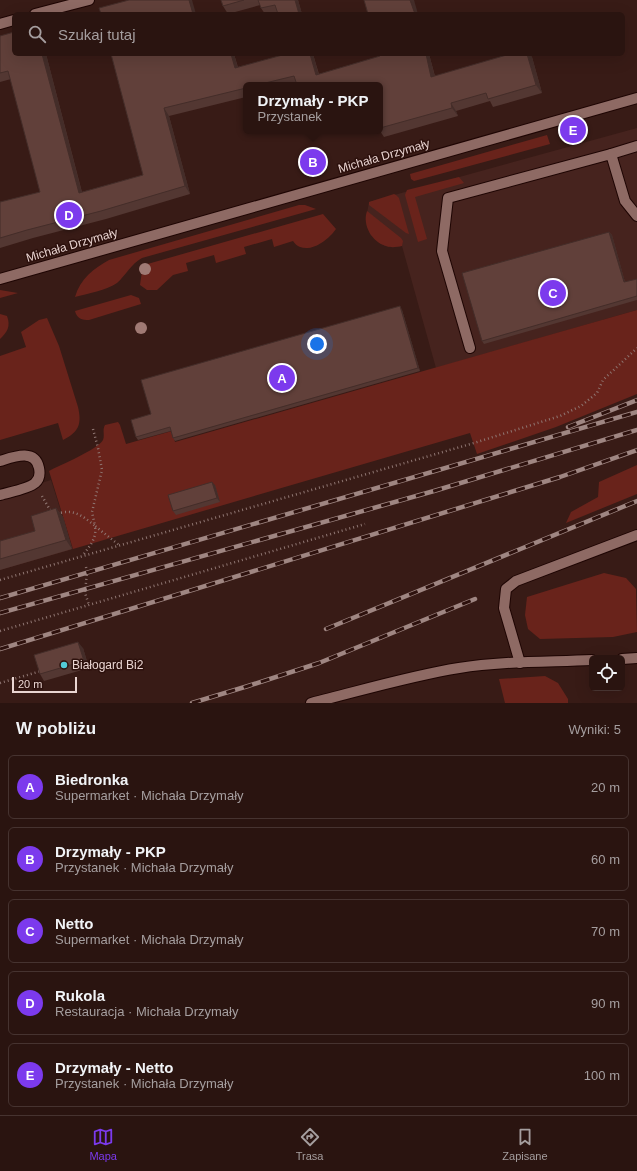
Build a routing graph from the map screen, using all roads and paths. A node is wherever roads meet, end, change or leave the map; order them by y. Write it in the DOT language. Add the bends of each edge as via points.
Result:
graph roads {
  1 [pos="89,0"];
  2 [pos="43,12"];
  3 [pos="12,21"];
  4 [pos="0,24"];
  5 [pos="637,98"];
  6 [pos="637,146"];
  7 [pos="611,154"];
  8 [pos="637,216"];
  9 [pos="0,279"];
  10 [pos="470,348"];
  11 [pos="637,348"];
  12 [pos="93,429"];
  13 [pos="0,461"];
  14 [pos="36,482"];
  15 [pos="0,495"];
  16 [pos="365,524"];
  17 [pos="95,526"];
  18 [pos="637,537"];
  19 [pos="119,545"];
  20 [pos="83,556"];
  21 [pos="86,567"];
  22 [pos="0,580"];
  23 [pos="89,605"];
  24 [pos="0,631"];
  25 [pos="637,658"];
  26 [pos="625,659"];
  27 [pos="589,660"];
  28 [pos="520,663"];
  29 [pos="41,671"];
  30 [pos="0,683"];
  31 [pos="5,683"];
  32 [pos="311,703"];
  1 -- 2 [label="street"];
  3 -- 4 [label="street"];
  5 -- 9 [label="street, Michała Drzymały"];
  6 -- 7 [label="street"];
  7 -- 8 [label="street" via="625,201"];
  7 -- 10 [label="street" via="448,198 442,251"];
  11 -- 19 [label="path" via="603,380 597,393 581,406 560,416"];
  12 -- 17 [label="path" via="102,470 92,512"];
  13 -- 14 [label="street" via="31,456 39,466 40,475"];
  14 -- 15 [label="street"];
  14 -- 17 [label="path" via="50,510 58,513 75,513"];
  16 -- 23 [label="path"];
  17 -- 19 [label="path"];
  17 -- 20 [label="path" via="94,540"];
  18 -- 28 [label="street" via="516,581 506,589 504,608"];
  19 -- 20 [label="path"];
  20 -- 22 [label="path"];
  21 -- 23 [label="path" via="85,593"];
  23 -- 24 [label="path"];
  25 -- 26 [label="street"];
  27 -- 28 [label="street"];
  28 -- 32 [label="street" via="425,674"];
  29 -- 30 [label="path"];
  30 -- 31 [label="path"];
}
